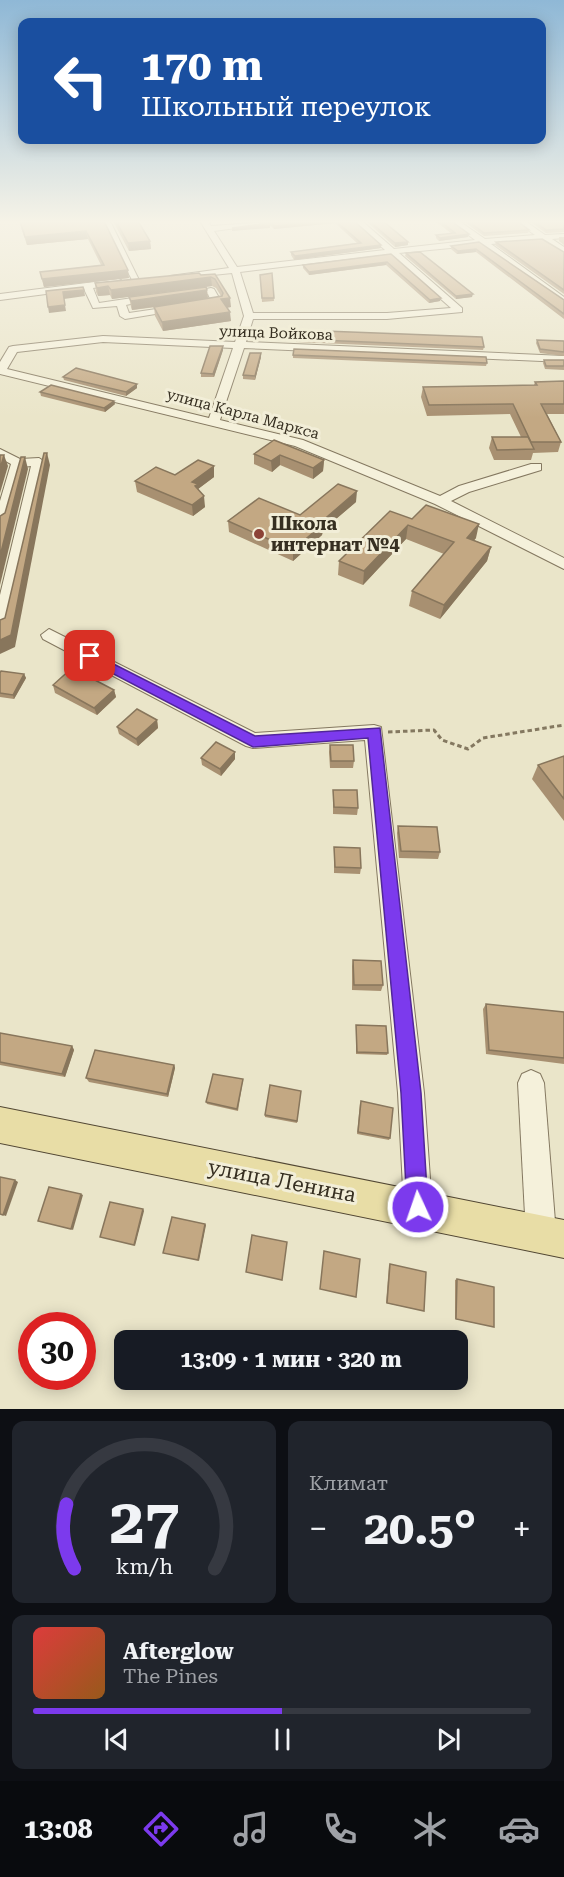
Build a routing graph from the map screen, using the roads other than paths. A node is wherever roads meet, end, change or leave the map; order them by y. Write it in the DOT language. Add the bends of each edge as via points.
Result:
graph roads {
  1 [pos="87,286"];
  2 [pos="81,287"];
  3 [pos="234,287"];
  4 [pos="431,287"];
  5 [pos="543,287"];
  6 [pos="177,295"];
  7 [pos="0,297"];
  8 [pos="166,297"];
  9 [pos="232,302"];
  10 [pos="564,302"];
  11 [pos="121,303"];
  12 [pos="249,315"];
  13 [pos="238,346"];
  14 [pos="564,359"];
  15 [pos="0,371"];
  16 [pos="214,421"];
  17 [pos="0,453"];
  18 [pos="18,463"];
  19 [pos="536,467"];
  20 [pos="440,501"];
  21 [pos="1,519"];
  22 [pos="19,551"];
  23 [pos="0,552"];
  24 [pos="564,564"];
  25 [pos="7,573"];
  26 [pos="0,628"];
  27 [pos="49,635"];
  28 [pos="531,1083"];
  29 [pos="0,1125"];
  30 [pos="418,1207"];
  31 [pos="553,1236"];
  1 -- 11 [label="street" via="96,306"];
  2 -- 7 [label="street"];
  3 -- 9 [label="street"];
  4 -- 12 [label="street" via="459,310 387,316"];
  5 -- 10 [label="street"];
  6 -- 9 [label="street" via="211,291"];
  8 -- 11 [label="street"];
  9 -- 11 [label="street" via="125,316"];
  9 -- 12 [label="street"];
  12 -- 13 [label="street"];
  13 -- 14 [label="street, улица Войкова"];
  13 -- 15 [label="street, улица Войкова" via="103,339 13,349"];
  13 -- 16 [label="street"];
  15 -- 16 [label="street, улица Карла Маркса"];
  16 -- 20 [label="street, улица Карла Маркса" via="299,443"];
  17 -- 18 [label="street"];
  18 -- 21 [label="street"];
  18 -- 22 [label="street" via="39,462"];
  19 -- 20 [label="street" via="464,489"];
  20 -- 24 [label="street, улица Карла Маркса"];
  22 -- 23 [label="street"];
  22 -- 25 [label="street"];
  25 -- 26 [label="street"];
  27 -- 30 [label="street" via="253,741 375,732 411,1093"];
  28 -- 31 [label="street"];
  29 -- 30 [label="main road, улица Ленина"];
  30 -- 31 [label="main road, улица Ленина"];
}
